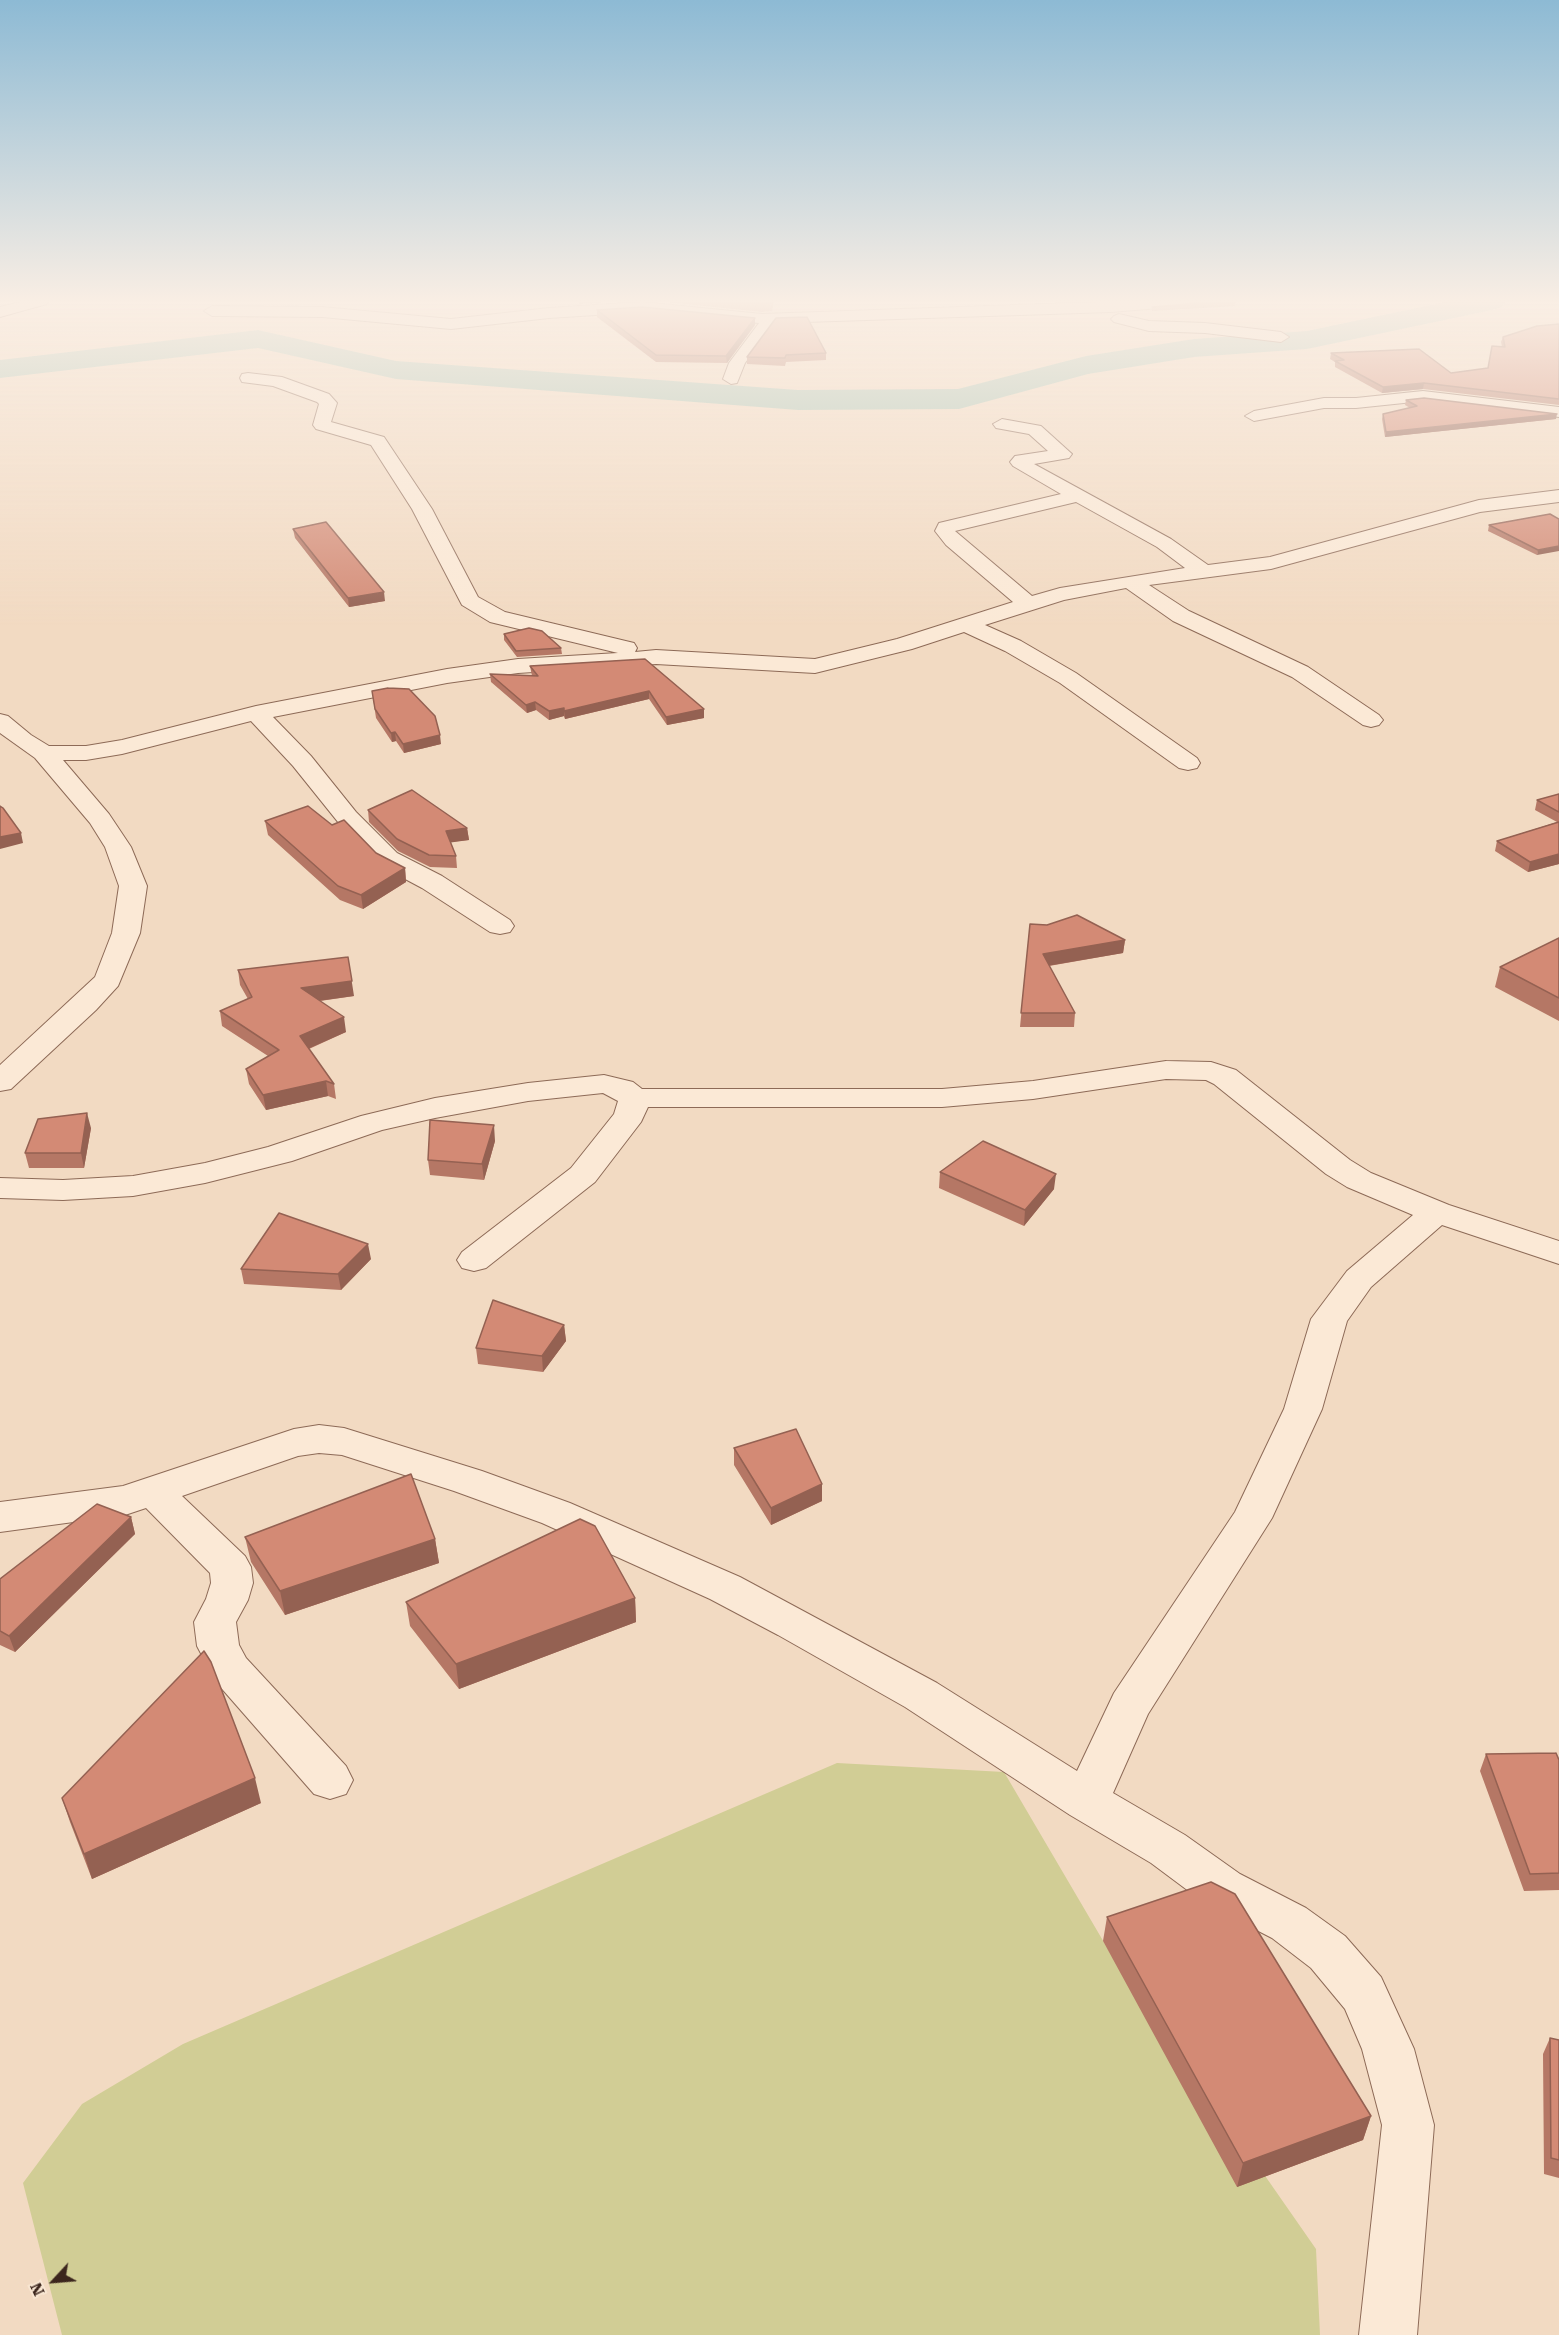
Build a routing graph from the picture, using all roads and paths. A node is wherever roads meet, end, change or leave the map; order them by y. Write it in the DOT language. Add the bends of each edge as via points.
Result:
graph roads {
  1 [pos="326,410"];
  2 [pos="1286,410"];
  3 [pos="1542,410"];
  4 [pos="1559,412"];
  5 [pos="1254,416"];
  6 [pos="1002,424"];
  7 [pos="1081,495"];
  8 [pos="1559,496"];
  9 [pos="1204,572"];
  10 [pos="1130,581"];
  11 [pos="1028,604"];
  12 [pos="965,624"];
  13 [pos="656,657"];
  14 [pos="256,713"];
  15 [pos="1371,720"];
  16 [pos="0,721"];
  17 [pos="44,753"];
  18 [pos="1188,763"];
  19 [pos="500,926"];
  20 [pos="0,1082"];
  21 [pos="635,1098"];
  22 [pos="0,1188"];
  23 [pos="1437,1212"];
  24 [pos="1559,1253"];
  25 [pos="474,1260"];
  26 [pos="154,1492"];
  27 [pos="0,1517"];
  28 [pos="330,1780"];
  29 [pos="1086,1801"];
  30 [pos="1388,2335"];
  1 -- 13 [label="street" via="322,425 378,441 422,509 469,601 498,617"];
  2 -- 5 [label="street"];
  3 -- 4 [label="street"];
  6 -- 7 [label="street" via="1035,430 1062,452 1019,462"];
  7 -- 9 [label="street" via="1164,543"];
  7 -- 11 [label="street" via="946,526 952,541"];
  8 -- 9 [label="street" via="1496,502 1291,558"];
  9 -- 10 [label="street"];
  10 -- 11 [label="street"];
  10 -- 15 [label="street" via="1181,616 1300,672"];
  11 -- 12 [label="street"];
  12 -- 13 [label="street" via="815,666"];
  12 -- 18 [label="street" via="1068,678"];
  13 -- 14 [label="street" via="457,674"];
  14 -- 17 [label="street" via="122,747 86,753"];
  14 -- 19 [label="street" via="388,859"];
  16 -- 17 [label="street"];
  17 -- 20 [label="street" via="100,819 118,847 133,886 126,933 108,980"];
  21 -- 22 [label="street" via="604,1084 528,1092 372,1123 280,1154 205,1173 133,1186"];
  21 -- 23 [label="street" via="942,1098 1033,1090 1166,1070 1210,1071 1240,1089 1338,1167 1382,1191"];
  21 -- 25 [label="street" via="630,1115 583,1175"];
  23 -- 24 [label="street"];
  23 -- 29 [label="street" via="1359,1279 1329,1319 1303,1409 1252,1518 1130,1706"];
  26 -- 27 [label="street" via="125,1500"];
  26 -- 28 [label="street" via="230,1567 232,1583 215,1622 218,1646 231,1670"];
  26 -- 29 [label="street" via="294,1443 319,1439 382,1452 556,1513 725,1588 921,1695"];
  29 -- 30 [label="street" via="1168,1849 1223,1889 1289,1923 1328,1952 1363,1993 1388,2049 1408,2125"];
}
